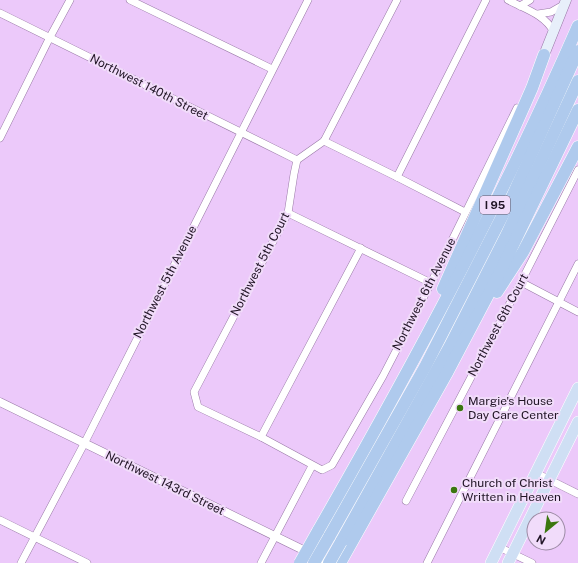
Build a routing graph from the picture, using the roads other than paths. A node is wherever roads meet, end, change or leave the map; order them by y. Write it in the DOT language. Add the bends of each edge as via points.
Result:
graph roads {
  1 [pos="70,0"];
  2 [pos="130,0"];
  3 [pos="308,0"];
  4 [pos="397,0"];
  5 [pos="486,0"];
  6 [pos="508,0"];
  7 [pos="530,0"];
  8 [pos="566,2"];
  9 [pos="520,6"];
  10 [pos="0,13"];
  11 [pos="538,14"];
  12 [pos="578,26"];
  13 [pos="554,32"];
  14 [pos="50,37"];
  15 [pos="578,51"];
  16 [pos="544,55"];
  17 [pos="272,70"];
  18 [pos="578,82"];
  19 [pos="578,110"];
  20 [pos="240,132"];
  21 [pos="0,138"];
  22 [pos="324,141"];
  23 [pos="578,147"];
  24 [pos="297,160"];
  25 [pos="578,170"];
  26 [pos="396,176"];
  27 [pos="465,212"];
  28 [pos="288,213"];
  29 [pos="361,248"];
  30 [pos="578,264"];
  31 [pos="521,282"];
  32 [pos="431,283"];
  33 [pos="558,302"];
  34 [pos="578,312"];
  35 [pos="448,371"];
  36 [pos="403,380"];
  37 [pos="578,388"];
  38 [pos="0,402"];
  39 [pos="575,402"];
  40 [pos="578,422"];
  41 [pos="262,437"];
  42 [pos="84,444"];
  43 [pos="312,466"];
  44 [pos="536,473"];
  45 [pos="549,480"];
  46 [pos="578,494"];
  47 [pos="406,501"];
  48 [pos="0,520"];
  49 [pos="324,534"];
  50 [pos="34,537"];
  51 [pos="275,537"];
  52 [pos="345,544"];
  53 [pos="499,546"];
  54 [pos="510,558"];
  55 [pos="21,563"];
  56 [pos="87,563"];
  57 [pos="261,563"];
  58 [pos="300,563"];
  59 [pos="314,563"];
  60 [pos="330,563"];
  61 [pos="340,563"];
  62 [pos="427,563"];
  63 [pos="491,563"];
  64 [pos="532,563"];
  1 -- 14 [label="street"];
  2 -- 17 [label="street"];
  3 -- 17 [label="street, Northwest 5th Avenue"];
  4 -- 22 [label="street"];
  5 -- 26 [label="street"];
  6 -- 9 [label="street"];
  7 -- 9 [label="street"];
  8 -- 11 [label="street" via="551,12"];
  8 -- 13 [label="main road, Northwest 6th Avenue"];
  9 -- 11 [label="street"];
  10 -- 14 [label="street, Northwest 140th Street"];
  11 -- 13 [label="street"];
  12 -- 36 [label="highway, I 95" via="549,93 489,217"];
  13 -- 16 [label="main road, Northwest 6th Avenue"];
  14 -- 20 [label="street, Northwest 140th Street"];
  14 -- 21 [label="street"];
  15 -- 49 [label="highway" via="509,204 425,367"];
  16 -- 27 [label="street, Northwest 6th Avenue"];
  16 -- 36 [label="highway" via="532,88"];
  17 -- 20 [label="street, Northwest 5th Avenue"];
  18 -- 52 [label="highway" via="507,234"];
  19 -- 35 [label="highway, I 95" via="499,274"];
  20 -- 24 [label="street, Northwest 140th Street"];
  20 -- 42 [label="street, Northwest 5th Avenue"];
  22 -- 24 [label="street"];
  22 -- 26 [label="street"];
  23 -- 35 [label="highway" via="523,252"];
  24 -- 28 [label="street, Northwest 5th Court"];
  25 -- 31 [label="street, Northwest 6th Court"];
  26 -- 27 [label="street"];
  27 -- 32 [label="street, Northwest 6th Avenue"];
  28 -- 29 [label="street"];
  28 -- 41 [label="street, Northwest 5th Court" via="194,392 198,407"];
  29 -- 32 [label="street"];
  29 -- 41 [label="street"];
  30 -- 33 [label="street"];
  31 -- 33 [label="street"];
  31 -- 47 [label="street, Northwest 6th Court"];
  32 -- 43 [label="street, Northwest 6th Avenue" via="383,376 332,465 322,470"];
  33 -- 34 [label="street"];
  33 -- 62 [label="street"];
  35 -- 52 [label="highway, I 95"];
  36 -- 49 [label="highway, I 95"];
  37 -- 39 [label="main road"];
  38 -- 42 [label="street, Northwest 143rd Street"];
  39 -- 44 [label="main road"];
  40 -- 45 [label="main road"];
  41 -- 43 [label="street"];
  42 -- 50 [label="street, Northwest 5th Avenue"];
  42 -- 51 [label="street, Northwest 143rd Street"];
  43 -- 51 [label="street"];
  44 -- 45 [label="street"];
  44 -- 53 [label="main road"];
  45 -- 46 [label="street"];
  45 -- 54 [label="main road"];
  48 -- 50 [label="street"];
  49 -- 58 [label="highway, I 95, bridge"];
  49 -- 59 [label="highway, bridge"];
  50 -- 55 [label="street, Northwest 5th Avenue"];
  50 -- 56 [label="street"];
  51 -- 57 [label="street"];
  51 -- 60 [label="street, Northwest 143rd Street"];
  52 -- 60 [label="highway, bridge"];
  52 -- 61 [label="highway, I 95"];
  53 -- 54 [label="street"];
  53 -- 63 [label="main road"];
  54 -- 64 [label="street"];
}
